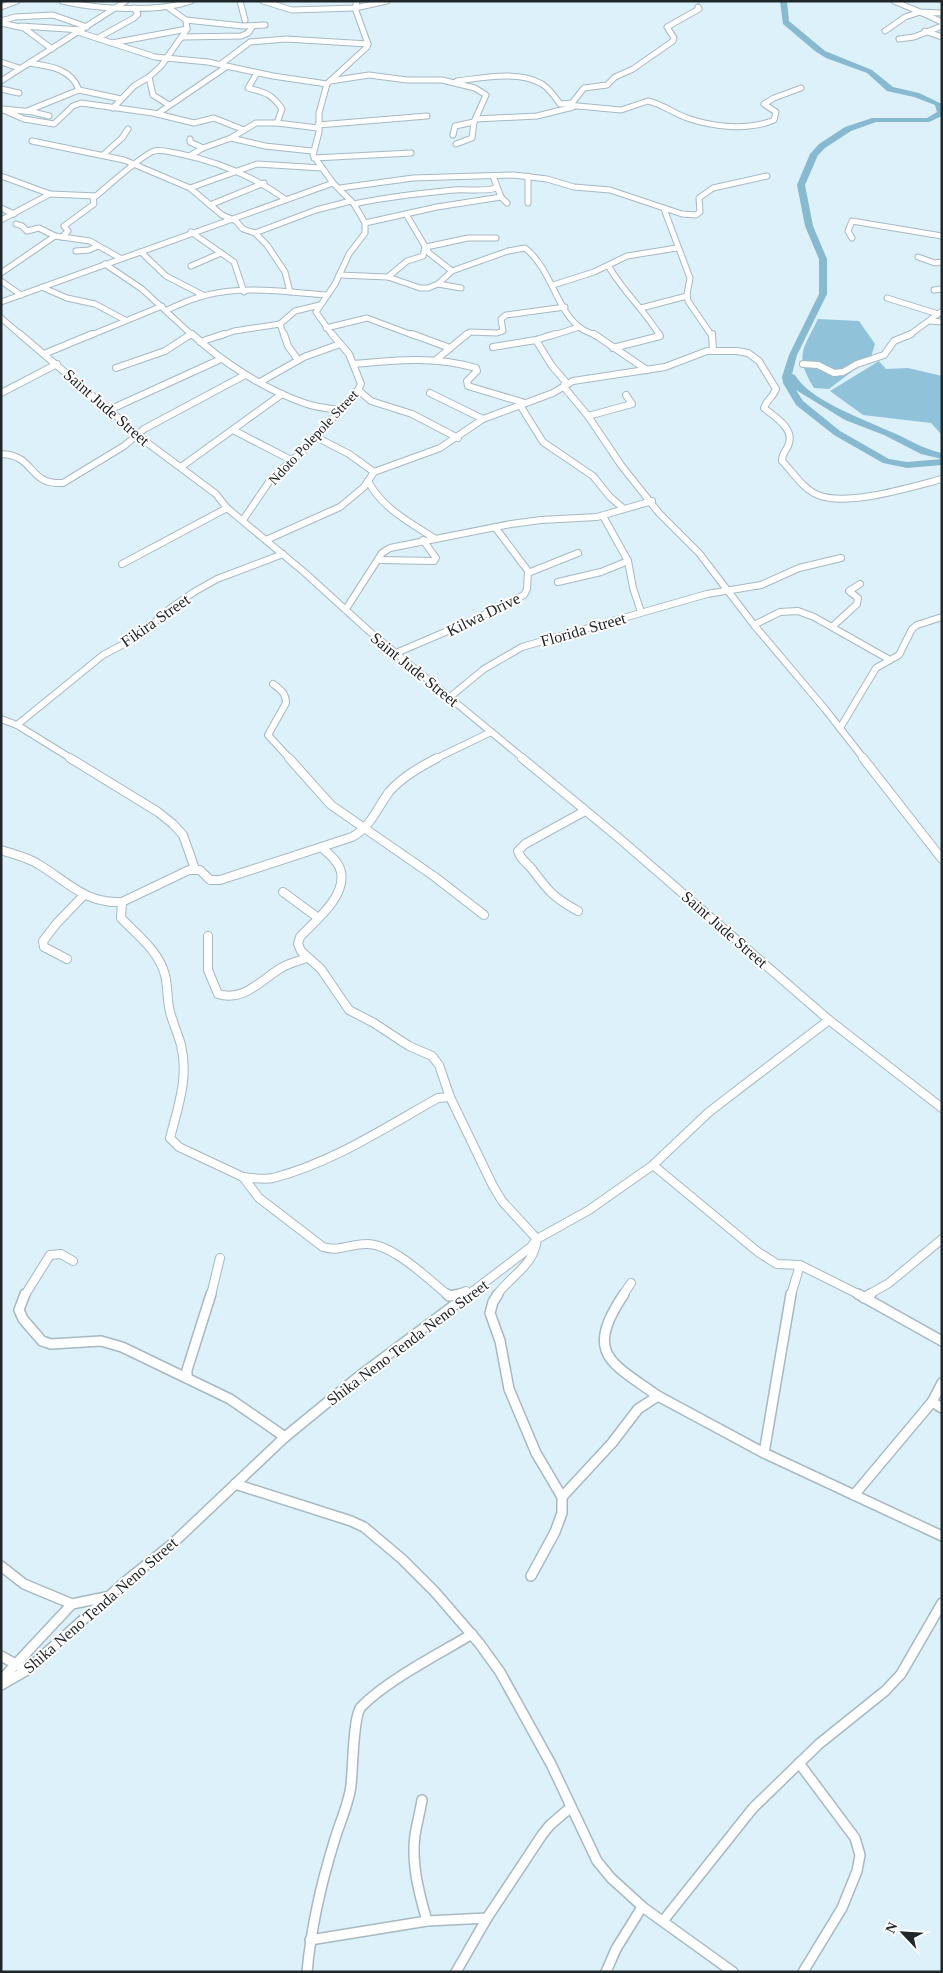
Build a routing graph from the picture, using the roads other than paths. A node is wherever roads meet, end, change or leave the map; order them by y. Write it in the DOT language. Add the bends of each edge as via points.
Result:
graph roads {
  1 [pos="17,1"];
  2 [pos="62,1"];
  3 [pos="84,1"];
  4 [pos="126,1"];
  5 [pos="191,1"];
  6 [pos="240,1"];
  7 [pos="263,1"];
  8 [pos="357,1"];
  9 [pos="387,1"];
  10 [pos="894,1"];
  11 [pos="79,5"];
  12 [pos="1,6"];
  13 [pos="698,6"];
  14 [pos="115,8"];
  15 [pos="134,8"];
  16 [pos="169,8"];
  17 [pos="355,8"];
  18 [pos="920,12"];
  19 [pos="942,13"];
  20 [pos="186,20"];
  21 [pos="244,20"];
  22 [pos="2,21"];
  23 [pos="942,22"];
  24 [pos="21,26"];
  25 [pos="253,26"];
  26 [pos="265,26"];
  27 [pos="942,26"];
  28 [pos="87,27"];
  29 [pos="187,30"];
  30 [pos="80,31"];
  31 [pos="885,31"];
  32 [pos="926,32"];
  33 [pos="182,37"];
  34 [pos="942,37"];
  35 [pos="98,38"];
  36 [pos="899,39"];
  37 [pos="112,42"];
  38 [pos="368,44"];
  39 [pos="52,49"];
  40 [pos="167,58"];
  41 [pos="1,62"];
  42 [pos="29,63"];
  43 [pos="224,65"];
  44 [pos="19,68"];
  45 [pos="257,73"];
  46 [pos="149,77"];
  47 [pos="1,80"];
  48 [pos="450,81"];
  49 [pos="328,82"];
  50 [pos="801,88"];
  51 [pos="1,90"];
  52 [pos="78,90"];
  53 [pos="19,93"];
  54 [pos="60,96"];
  55 [pos="121,99"];
  56 [pos="77,103"];
  57 [pos="169,105"];
  58 [pos="565,105"];
  59 [pos="573,107"];
  60 [pos="113,108"];
  61 [pos="1,109"];
  62 [pos="27,111"];
  63 [pos="157,114"];
  64 [pos="49,116"];
  65 [pos="426,116"];
  66 [pos="475,121"];
  67 [pos="277,123"];
  68 [pos="318,126"];
  69 [pos="128,129"];
  70 [pos="244,130"];
  71 [pos="454,135"];
  72 [pos="231,138"];
  73 [pos="190,139"];
  74 [pos="32,141"];
  75 [pos="456,144"];
  76 [pos="202,148"];
  77 [pos="312,151"];
  78 [pos="411,153"];
  79 [pos="102,155"];
  80 [pos="190,155"];
  81 [pos="314,158"];
  82 [pos="135,165"];
  83 [pos="322,168"];
  84 [pos="236,171"];
  85 [pos="1,176"];
  86 [pos="492,176"];
  87 [pos="528,176"];
  88 [pos="767,176"];
  89 [pos="264,183"];
  90 [pos="333,183"];
  91 [pos="190,188"];
  92 [pos="340,188"];
  93 [pos="497,188"];
  94 [pos="50,194"];
  95 [pos="93,197"];
  96 [pos="501,198"];
  97 [pos="285,199"];
  98 [pos="353,202"];
  99 [pos="507,203"];
  100 [pos="528,203"];
  101 [pos="210,204"];
  102 [pos="1,208"];
  103 [pos="664,208"];
  104 [pos="14,214"];
  105 [pos="406,214"];
  106 [pos="230,217"];
  107 [pos="1,220"];
  108 [pos="365,223"];
  109 [pos="16,224"];
  110 [pos="191,232"];
  111 [pos="255,233"];
  112 [pos="55,236"];
  113 [pos="942,236"];
  114 [pos="62,237"];
  115 [pos="496,238"];
  116 [pos="852,238"];
  117 [pos="98,246"];
  118 [pos="425,246"];
  119 [pos="677,248"];
  120 [pos="76,251"];
  121 [pos="141,252"];
  122 [pos="220,253"];
  123 [pos="918,257"];
  124 [pos="120,258"];
  125 [pos="942,262"];
  126 [pos="105,264"];
  127 [pos="608,265"];
  128 [pos="191,266"];
  129 [pos="452,271"];
  130 [pos="1,273"];
  131 [pos="340,275"];
  132 [pos="388,276"];
  133 [pos="1,281"];
  134 [pos="438,284"];
  135 [pos="554,285"];
  136 [pos="44,288"];
  137 [pos="461,288"];
  138 [pos="942,289"];
  139 [pos="934,290"];
  140 [pos="244,292"];
  141 [pos="290,292"];
  142 [pos="21,295"];
  143 [pos="203,295"];
  144 [pos="326,295"];
  145 [pos="687,296"];
  146 [pos="887,298"];
  147 [pos="1,302"];
  148 [pos="320,305"];
  149 [pos="565,307"];
  150 [pos="164,308"];
  151 [pos="641,308"];
  152 [pos="940,312"];
  153 [pos="1,318"];
  154 [pos="125,320"];
  155 [pos="930,321"];
  156 [pos="942,322"];
  157 [pos="280,324"];
  158 [pos="579,327"];
  159 [pos="326,328"];
  160 [pos="191,334"];
  161 [pos="536,340"];
  162 [pos="200,342"];
  163 [pos="340,344"];
  164 [pos="493,347"];
  165 [pos="450,348"];
  166 [pos="614,348"];
  167 [pos="713,351"];
  168 [pos="44,354"];
  169 [pos="221,359"];
  170 [pos="437,359"];
  171 [pos="298,360"];
  172 [pos="57,364"];
  173 [pos="354,364"];
  174 [pos="803,364"];
  175 [pos="116,368"];
  176 [pos="647,370"];
  177 [pos="245,375"];
  178 [pos="260,382"];
  179 [pos="564,388"];
  180 [pos="358,390"];
  181 [pos="1,393"];
  182 [pos="430,393"];
  183 [pos="282,394"];
  184 [pos="626,394"];
  185 [pos="522,404"];
  186 [pos="109,410"];
  187 [pos="338,410"];
  188 [pos="588,416"];
  189 [pos="483,419"];
  190 [pos="232,430"];
  191 [pos="137,434"];
  192 [pos="316,437"];
  193 [pos="458,438"];
  194 [pos="1,454"];
  195 [pos="293,461"];
  196 [pos="181,467"];
  197 [pos="374,472"];
  198 [pos="368,480"];
  199 [pos="942,480"];
  200 [pos="652,501"];
  201 [pos="227,508"];
  202 [pos="624,509"];
  203 [pos="603,516"];
  204 [pos="243,520"];
  205 [pos="495,527"];
  206 [pos="434,538"];
  207 [pos="266,540"];
  208 [pos="423,540"];
  209 [pos="578,553"];
  210 [pos="283,554"];
  211 [pos="841,558"];
  212 [pos="379,560"];
  213 [pos="628,561"];
  214 [pos="122,564"];
  215 [pos="528,573"];
  216 [pos="558,582"];
  217 [pos="860,584"];
  218 [pos="730,592"];
  219 [pos="346,609"];
  220 [pos="641,612"];
  221 [pos="942,618"];
  222 [pos="754,626"];
  223 [pos="832,628"];
  224 [pos="396,652"];
  225 [pos="890,660"];
  226 [pos="273,684"];
  227 [pos="450,697"];
  228 [pos="1,719"];
  229 [pos="17,725"];
  230 [pos="840,728"];
  231 [pos="492,732"];
  232 [pos="586,811"];
  233 [pos="364,829"];
  234 [pos="322,848"];
  235 [pos="1,850"];
  236 [pos="942,859"];
  237 [pos="195,869"];
  238 [pos="283,892"];
  239 [pos="84,895"];
  240 [pos="122,902"];
  241 [pos="578,911"];
  242 [pos="484,916"];
  243 [pos="317,917"];
  244 [pos="208,936"];
  245 [pos="307,958"];
  246 [pos="67,960"];
  247 [pos="829,1020"];
  248 [pos="450,1098"];
  249 [pos="942,1108"];
  250 [pos="653,1165"];
  251 [pos="243,1177"];
  252 [pos="536,1238"];
  253 [pos="942,1239"];
  254 [pos="220,1258"];
  255 [pos="73,1261"];
  256 [pos="800,1264"];
  257 [pos="631,1283"];
  258 [pos="864,1298"];
  259 [pos="942,1341"];
  260 [pos="187,1378"];
  261 [pos="942,1383"];
  262 [pos="658,1396"];
  263 [pos="932,1402"];
  264 [pos="942,1408"];
  265 [pos="285,1437"];
  266 [pos="764,1453"];
  267 [pos="235,1484"];
  268 [pos="854,1495"];
  269 [pos="562,1497"];
  270 [pos="942,1536"];
  271 [pos="1,1566"];
  272 [pos="531,1576"];
  273 [pos="108,1597"];
  274 [pos="942,1603"];
  275 [pos="72,1604"];
  276 [pos="472,1634"];
  277 [pos="1,1656"];
  278 [pos="17,1665"];
  279 [pos="27,1670"];
  280 [pos="1,1680"];
  281 [pos="1,1685"];
  282 [pos="799,1762"];
  283 [pos="422,1800"];
  284 [pos="571,1807"];
  285 [pos="642,1907"];
  286 [pos="487,1918"];
  287 [pos="427,1921"];
  288 [pos="663,1921"];
  289 [pos="310,1940"];
  290 [pos="307,1972"];
  291 [pos="456,1972"];
  292 [pos="606,1972"];
  293 [pos="733,1972"];
  294 [pos="803,1972"];
  1 -- 12 [label="street"];
  2 -- 11 [label="street"];
  3 -- 11 [label="street"];
  4 -- 14 [label="street"];
  5 -- 16 [label="street"];
  6 -- 21 [label="street"];
  7 -- 17 [label="street" via="292,10"];
  8 -- 17 [label="street"];
  9 -- 17 [label="street"];
  10 -- 18 [label="street"];
  11 -- 14 [label="street"];
  13 -- 58 [label="street" via="699,9 675,20 667,28 673,41 607,85 586,87 574,102"];
  14 -- 15 [label="street"];
  14 -- 28 [label="street"];
  15 -- 16 [label="street"];
  15 -- 35 [label="street" via="138,14 134,18"];
  16 -- 20 [label="street"];
  17 -- 38 [label="street"];
  18 -- 19 [label="street"];
  18 -- 23 [label="street"];
  18 -- 31 [label="street" via="904,17"];
  20 -- 25 [label="street"];
  20 -- 29 [label="street"];
  22 -- 24 [label="street"];
  22 -- 28 [label="street" via="15,17 55,15"];
  24 -- 30 [label="street"];
  24 -- 39 [label="street"];
  25 -- 26 [label="street"];
  25 -- 33 [label="street" via="241,36"];
  27 -- 32 [label="street"];
  28 -- 30 [label="street"];
  29 -- 33 [label="street"];
  29 -- 37 [label="street"];
  30 -- 35 [label="street"];
  30 -- 39 [label="street"];
  32 -- 34 [label="street"];
  32 -- 36 [label="street"];
  33 -- 40 [label="street"];
  35 -- 37 [label="street"];
  37 -- 40 [label="street"];
  38 -- 43 [label="street" via="286,39 250,42"];
  38 -- 49 [label="street"];
  39 -- 42 [label="street"];
  40 -- 43 [label="street"];
  40 -- 46 [label="street"];
  41 -- 44 [label="street"];
  42 -- 44 [label="street"];
  42 -- 52 [label="street" via="69,74 78,83"];
  43 -- 45 [label="street"];
  43 -- 57 [label="street"];
  44 -- 47 [label="street"];
  45 -- 49 [label="street"];
  45 -- 67 [label="street" via="248,87 274,96 282,109"];
  46 -- 55 [label="street"];
  46 -- 57 [label="street" via="153,95"];
  48 -- 49 [label="street" via="369,75"];
  48 -- 58 [label="street" via="532,80 540,82 560,104"];
  48 -- 66 [label="street" via="475,88 486,95"];
  49 -- 68 [label="street" via="321,101"];
  50 -- 59 [label="street" via="764,104 776,112 774,120 745,125 718,126 692,120 648,101 620,110"];
  51 -- 53 [label="street"];
  52 -- 54 [label="street"];
  52 -- 55 [label="street"];
  54 -- 56 [label="street"];
  54 -- 62 [label="street"];
  55 -- 60 [label="street"];
  56 -- 60 [label="street"];
  56 -- 61 [label="street" via="54,124 24,119"];
  57 -- 63 [label="street"];
  58 -- 59 [label="street"];
  59 -- 66 [label="street" via="537,116"];
  60 -- 63 [label="street"];
  61 -- 62 [label="street"];
  62 -- 64 [label="street"];
  63 -- 70 [label="street" via="194,123 214,118"];
  65 -- 68 [label="street"];
  66 -- 71 [label="street" via="455,126"];
  66 -- 75 [label="street" via="470,139"];
  67 -- 68 [label="street"];
  67 -- 70 [label="street" via="256,123"];
  68 -- 77 [label="street"];
  69 -- 79 [label="street"];
  70 -- 72 [label="street"];
  72 -- 76 [label="street"];
  72 -- 77 [label="street" via="265,146"];
  73 -- 76 [label="street"];
  74 -- 79 [label="street"];
  76 -- 80 [label="street"];
  77 -- 81 [label="street"];
  78 -- 81 [label="street"];
  79 -- 82 [label="street"];
  80 -- 82 [label="street" via="154,150"];
  80 -- 84 [label="street"];
  81 -- 83 [label="street"];
  82 -- 91 [label="street"];
  82 -- 95 [label="street"];
  83 -- 84 [label="street" via="257,164"];
  83 -- 90 [label="street"];
  84 -- 89 [label="street"];
  84 -- 91 [label="street"];
  85 -- 94 [label="street"];
  86 -- 87 [label="street"];
  86 -- 92 [label="street" via="413,178"];
  86 -- 93 [label="street"];
  87 -- 100 [label="street"];
  87 -- 103 [label="street" via="574,187 615,191"];
  88 -- 103 [label="street" via="729,184 703,194 699,198 700,212 696,214 682,214"];
  89 -- 97 [label="street"];
  89 -- 101 [label="street"];
  90 -- 92 [label="street"];
  90 -- 97 [label="street"];
  91 -- 101 [label="street"];
  92 -- 98 [label="street"];
  93 -- 96 [label="street"];
  93 -- 98 [label="street"];
  94 -- 95 [label="street"];
  94 -- 104 [label="street"];
  95 -- 114 [label="street" via="94,204 64,226 68,230"];
  96 -- 99 [label="street"];
  96 -- 105 [label="street"];
  97 -- 106 [label="street"];
  98 -- 108 [label="street"];
  98 -- 111 [label="street" via="316,210"];
  101 -- 106 [label="street" via="222,215"];
  102 -- 104 [label="street"];
  103 -- 119 [label="street"];
  104 -- 107 [label="street"];
  105 -- 108 [label="street"];
  105 -- 118 [label="street"];
  106 -- 110 [label="street"];
  106 -- 111 [label="street" via="243,229"];
  108 -- 131 [label="street" via="365,233 344,262"];
  109 -- 112 [label="street" via="25,230 39,228"];
  110 -- 121 [label="street"];
  110 -- 122 [label="street"];
  111 -- 141 [label="street" via="282,266"];
  112 -- 114 [label="street"];
  112 -- 130 [label="street"];
  113 -- 116 [label="street" via="852,221 848,231"];
  114 -- 117 [label="street" via="90,241"];
  115 -- 118 [label="street" via="468,238"];
  117 -- 120 [label="street"];
  117 -- 124 [label="street"];
  118 -- 129 [label="street"];
  118 -- 132 [label="street" via="423,256 403,263"];
  119 -- 127 [label="street" via="633,255"];
  119 -- 145 [label="street" via="690,280"];
  121 -- 124 [label="street"];
  121 -- 143 [label="street" via="166,276"];
  122 -- 128 [label="street"];
  122 -- 140 [label="street" via="236,265"];
  123 -- 125 [label="street"];
  124 -- 126 [label="street"];
  126 -- 136 [label="street"];
  126 -- 150 [label="street"];
  127 -- 135 [label="street"];
  127 -- 151 [label="street" via="614,278"];
  129 -- 134 [label="street"];
  129 -- 135 [label="street" via="525,248"];
  131 -- 132 [label="street"];
  131 -- 144 [label="street"];
  132 -- 134 [label="street" via="420,288"];
  133 -- 142 [label="street"];
  134 -- 137 [label="street"];
  135 -- 149 [label="street"];
  136 -- 142 [label="street"];
  136 -- 154 [label="street" via="67,298 95,304"];
  138 -- 139 [label="street"];
  140 -- 141 [label="street"];
  140 -- 143 [label="street"];
  141 -- 144 [label="street"];
  142 -- 147 [label="street"];
  143 -- 150 [label="street"];
  144 -- 148 [label="street"];
  145 -- 151 [label="street"];
  145 -- 167 [label="street" via="706,321 714,339"];
  146 -- 152 [label="street"];
  148 -- 157 [label="street" via="295,311"];
  148 -- 159 [label="street, Ndoto Polepole Street" via="316,312"];
  149 -- 158 [label="street"];
  149 -- 165 [label="street" via="506,315 502,319 503,331 470,332"];
  150 -- 154 [label="street"];
  150 -- 160 [label="street"];
  151 -- 166 [label="street" via="660,336"];
  152 -- 155 [label="street"];
  153 -- 168 [label="street, Saint Jude Street"];
  154 -- 168 [label="street"];
  155 -- 156 [label="street"];
  155 -- 174 [label="street" via="912,334 894,340 884,355 842,372 834,373 818,365"];
  157 -- 162 [label="street" via="234,331"];
  157 -- 171 [label="street" via="288,346"];
  158 -- 161 [label="street"];
  158 -- 166 [label="street"];
  159 -- 163 [label="street, Ndoto Polepole Street"];
  159 -- 165 [label="street" via="367,318"];
  160 -- 162 [label="street"];
  160 -- 175 [label="street" via="177,345"];
  161 -- 164 [label="street"];
  161 -- 179 [label="street" via="565,381"];
  162 -- 169 [label="street"];
  163 -- 171 [label="street"];
  163 -- 173 [label="street, Ndoto Polepole Street"];
  165 -- 170 [label="street"];
  166 -- 176 [label="street"];
  167 -- 176 [label="street"];
  167 -- 199 [label="street" via="748,353 759,361 776,389 764,408 784,425 790,437 782,461 819,496 840,500"];
  168 -- 172 [label="street, Saint Jude Street"];
  169 -- 177 [label="street"];
  169 -- 186 [label="street"];
  170 -- 173 [label="street"];
  170 -- 185 [label="street" via="476,368 467,381 468,386"];
  171 -- 178 [label="street"];
  172 -- 181 [label="street"];
  172 -- 186 [label="street, Saint Jude Street"];
  173 -- 180 [label="street, Ndoto Polepole Street" via="361,384"];
  176 -- 179 [label="street" via="573,381"];
  177 -- 178 [label="street"];
  177 -- 191 [label="street"];
  178 -- 183 [label="street"];
  179 -- 185 [label="street"];
  179 -- 188 [label="street"];
  180 -- 187 [label="street, Ndoto Polepole Street"];
  180 -- 193 [label="street" via="371,401 412,414"];
  182 -- 189 [label="street"];
  183 -- 187 [label="street" via="304,403"];
  183 -- 190 [label="street"];
  184 -- 188 [label="street" via="632,404"];
  185 -- 189 [label="street"];
  185 -- 202 [label="street" via="543,442 586,470"];
  186 -- 191 [label="street, Saint Jude Street"];
  187 -- 192 [label="street, Ndoto Polepole Street"];
  188 -- 200 [label="street" via="621,465"];
  189 -- 193 [label="street"];
  190 -- 195 [label="street"];
  190 -- 196 [label="street"];
  191 -- 194 [label="street" via="93,466 56,485 36,477 27,460 12,453"];
  191 -- 196 [label="street, Saint Jude Street"];
  192 -- 195 [label="street, Ndoto Polepole Street"];
  192 -- 197 [label="street"];
  193 -- 197 [label="street" via="440,448"];
  195 -- 204 [label="street, Ndoto Polepole Street" via="271,479"];
  196 -- 201 [label="street, Saint Jude Street" via="216,494"];
  197 -- 198 [label="street"];
  198 -- 206 [label="street" via="376,495"];
  198 -- 207 [label="street" via="340,507"];
  200 -- 202 [label="street"];
  200 -- 218 [label="street"];
  201 -- 204 [label="street, Saint Jude Street"];
  201 -- 214 [label="street"];
  202 -- 203 [label="street"];
  203 -- 205 [label="street"];
  203 -- 213 [label="street"];
  204 -- 207 [label="street, Saint Jude Street"];
  205 -- 206 [label="street"];
  205 -- 215 [label="street, Kilwa Drive"];
  206 -- 208 [label="street"];
  207 -- 210 [label="street, Saint Jude Street"];
  208 -- 212 [label="street" via="390,548 382,553"];
  208 -- 212 [label="street" via="436,558 434,561"];
  209 -- 215 [label="street"];
  210 -- 219 [label="street, Saint Jude Street"];
  210 -- 229 [label="street, Fikira Street" via="217,579 194,592 139,636 103,655"];
  211 -- 218 [label="street, Florida Street" via="799,568 761,585"];
  212 -- 219 [label="street"];
  213 -- 216 [label="street" via="601,572"];
  213 -- 220 [label="street"];
  215 -- 224 [label="street, Kilwa Drive" via="526,593 521,597"];
  217 -- 223 [label="street" via="850,592 858,598 857,604"];
  218 -- 220 [label="street, Florida Street" via="707,594"];
  218 -- 222 [label="street"];
  219 -- 224 [label="street, Saint Jude Street"];
  220 -- 227 [label="street, Florida Street" via="506,654"];
  221 -- 225 [label="street" via="912,629 899,655"];
  222 -- 223 [label="street" via="789,610 816,618"];
  222 -- 230 [label="street"];
  223 -- 225 [label="street"];
  224 -- 227 [label="street, Saint Jude Street"];
  225 -- 230 [label="street" via="876,668"];
  226 -- 233 [label="street" via="283,690 287,698 268,735 331,805"];
  227 -- 231 [label="street, Saint Jude Street"];
  228 -- 229 [label="street"];
  229 -- 237 [label="street" via="158,812 182,835"];
  230 -- 236 [label="street"];
  231 -- 232 [label="street, Saint Jude Street"];
  231 -- 233 [label="street" via="410,775 384,797"];
  232 -- 241 [label="street" via="518,851 544,888"];
  232 -- 247 [label="street, Saint Jude Street"];
  233 -- 234 [label="street"];
  233 -- 242 [label="street" via="435,877"];
  234 -- 237 [label="street" via="215,880"];
  234 -- 243 [label="street" via="334,856 343,871 342,885"];
  235 -- 239 [label="street" via="38,864"];
  237 -- 240 [label="street"];
  238 -- 243 [label="street"];
  239 -- 240 [label="street" via="103,903"];
  239 -- 246 [label="street" via="43,941 44,947"];
  240 -- 251 [label="street" via="121,918 160,962 186,1066 170,1138 179,1147"];
  243 -- 245 [label="street" via="298,944"];
  244 -- 245 [label="street" via="208,970 218,994 222,996 255,988 282,967"];
  245 -- 248 [label="street" via="321,969 348,1010 432,1056 439,1065"];
  247 -- 249 [label="street, Saint Jude Street"];
  247 -- 250 [label="street, Shika Neno Tenda Neno Street" via="708,1112"];
  248 -- 251 [label="street" via="438,1098 308,1166 272,1178"];
  248 -- 252 [label="street" via="497,1194"];
  250 -- 252 [label="street, Shika Neno Tenda Neno Street" via="589,1210"];
  250 -- 256 [label="street" via="758,1252 777,1264"];
  251 -- 252 [label="street" via="259,1198 324,1247 338,1250 375,1245 398,1257 449,1296 468,1290"];
  252 -- 265 [label="street, Shika Neno Tenda Neno Street" via="531,1246 488,1281 362,1374"];
  252 -- 269 [label="street" via="537,1253 497,1296 490,1313 500,1341 509,1389 536,1453"];
  253 -- 258 [label="street" via="889,1284"];
  254 -- 260 [label="street"];
  255 -- 260 [label="street" via="61,1254 50,1255 21,1301 19,1310 23,1319 42,1341 52,1344 110,1342"];
  256 -- 258 [label="street"];
  256 -- 266 [label="street" via="792,1292"];
  257 -- 262 [label="street" via="612,1313 603,1349 612,1363"];
  258 -- 259 [label="street"];
  260 -- 265 [label="street" via="230,1400"];
  261 -- 263 [label="street"];
  262 -- 266 [label="street"];
  262 -- 269 [label="street" via="638,1409 612,1443"];
  263 -- 264 [label="street"];
  263 -- 268 [label="street"];
  265 -- 267 [label="street, Shika Neno Tenda Neno Street"];
  266 -- 268 [label="street"];
  267 -- 273 [label="street, Shika Neno Tenda Neno Street" via="171,1545"];
  267 -- 276 [label="street" via="364,1527 408,1564"];
  268 -- 270 [label="street"];
  269 -- 272 [label="street" via="562,1513 555,1532"];
  271 -- 275 [label="street" via="24,1584"];
  273 -- 275 [label="street"];
  273 -- 279 [label="street, Shika Neno Tenda Neno Street"];
  274 -- 282 [label="street" via="896,1679"];
  275 -- 278 [label="street"];
  276 -- 284 [label="street" via="500,1672"];
  276 -- 289 [label="street" via="385,1687 360,1708 355,1721 351,1788 333,1844"];
  277 -- 278 [label="street"];
  278 -- 279 [label="street"];
  278 -- 280 [label="street"];
  279 -- 281 [label="street, Shika Neno Tenda Neno Street"];
  282 -- 288 [label="street" via="753,1808"];
  282 -- 294 [label="street" via="857,1841 861,1852 857,1877 846,1900"];
  283 -- 287 [label="street" via="414,1858"];
  284 -- 285 [label="street" via="597,1861"];
  284 -- 286 [label="street" via="546,1830"];
  285 -- 288 [label="street"];
  285 -- 292 [label="street"];
  286 -- 287 [label="street"];
  286 -- 291 [label="street"];
  287 -- 289 [label="street"];
  288 -- 293 [label="street"];
  289 -- 290 [label="street"];
}
